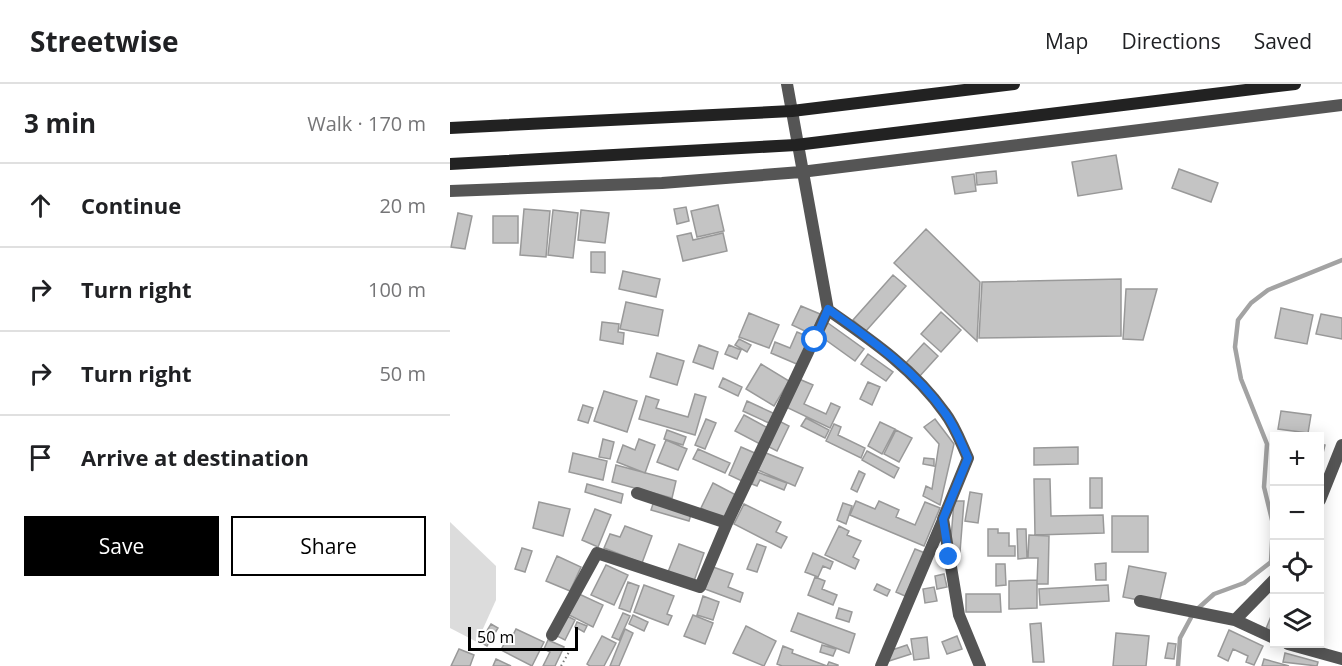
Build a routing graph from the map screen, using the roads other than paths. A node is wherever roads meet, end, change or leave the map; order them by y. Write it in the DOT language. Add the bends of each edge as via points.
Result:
graph roads {
  1 [pos="787,84"];
  2 [pos="1014,84"];
  3 [pos="1294,84"];
  4 [pos="1342,105"];
  5 [pos="792,111"];
  6 [pos="450,128"];
  7 [pos="796,145"];
  8 [pos="450,164"];
  9 [pos="801,172"];
  10 [pos="450,191"];
  11 [pos="828,309"];
  12 [pos="1342,446"];
  13 [pos="1324,490"];
  14 [pos="637,493"];
  15 [pos="943,519"];
  16 [pos="727,523"];
  17 [pos="1270,585"];
  18 [pos="1140,602"];
  19 [pos="1234,620"];
  20 [pos="552,635"];
  21 [pos="1270,636"];
  22 [pos="1302,648"];
  23 [pos="1342,659"];
  24 [pos="881,666"];
  25 [pos="980,666"];
  1 -- 5 [label="street"];
  2 -- 5 [label="main road"];
  3 -- 7 [label="main road"];
  4 -- 9 [label="street"];
  5 -- 6 [label="main road"];
  5 -- 7 [label="street"];
  7 -- 8 [label="main road"];
  7 -- 9 [label="street"];
  9 -- 10 [label="street" via="662,183"];
  9 -- 11 [label="street"];
  11 -- 15 [label="street" via="919,379 947,415 968,458"];
  11 -- 16 [label="street"];
  12 -- 13 [label="street"];
  14 -- 16 [label="street"];
  15 -- 24 [label="street"];
  15 -- 25 [label="street" via="959,615"];
  16 -- 20 [label="street" via="700,587 597,553"];
  17 -- 19 [label="street"];
  18 -- 19 [label="street"];
  19 -- 21 [label="street"];
  22 -- 23 [label="street"];
}
